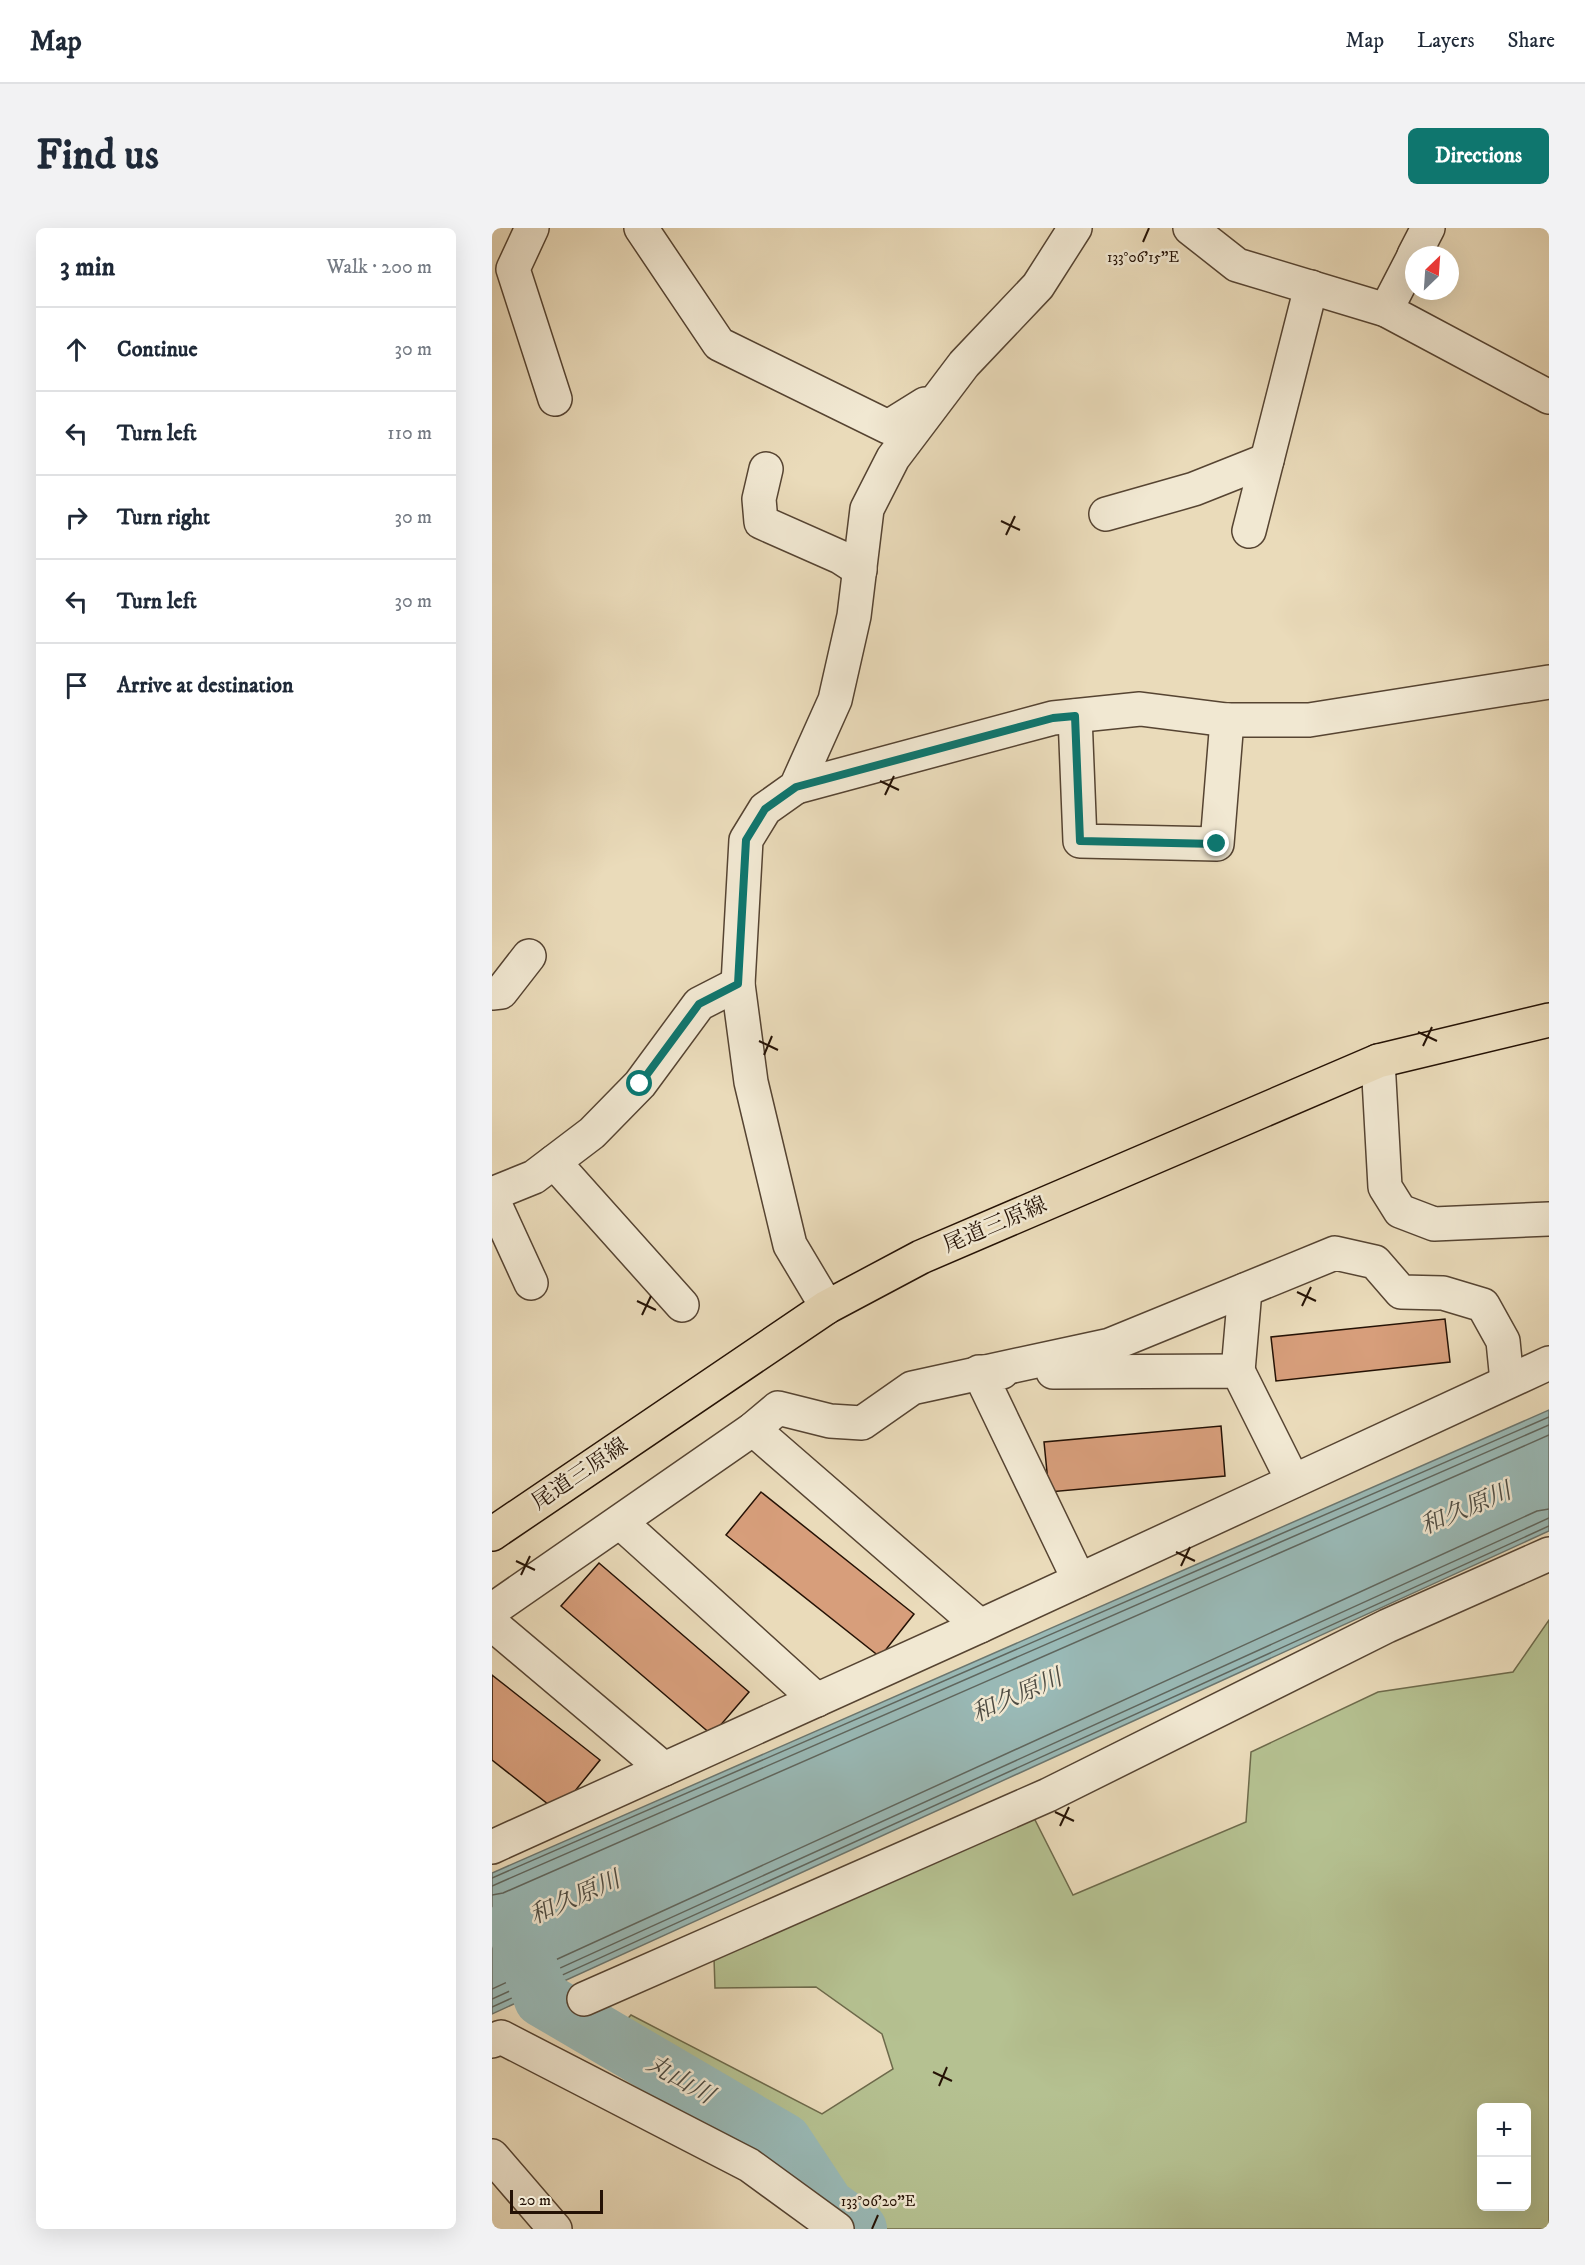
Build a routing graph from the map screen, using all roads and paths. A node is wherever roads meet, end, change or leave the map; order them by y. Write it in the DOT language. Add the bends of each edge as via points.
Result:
graph roads {
  1 [pos="531,228"];
  2 [pos="641,228"];
  3 [pos="1074,228"];
  4 [pos="1190,228"];
  5 [pos="1428,228"];
  6 [pos="1419,246"];
  7 [pos="1405,273"];
  8 [pos="1311,287"];
  9 [pos="1386,310"];
  10 [pos="942,393"];
  11 [pos="1549,397"];
  12 [pos="555,399"];
  13 [pos="1268,459"];
  14 [pos="766,469"];
  15 [pos="1106,514"];
  16 [pos="1249,531"];
  17 [pos="860,570"];
  18 [pos="1549,682"];
  19 [pos="1075,716"];
  20 [pos="1227,720"];
  21 [pos="796,787"];
  22 [pos="529,956"];
  23 [pos="738,984"];
  24 [pos="492,993"];
  25 [pos="1549,1020"];
  26 [pos="1378,1061"];
  27 [pos="554,1162"];
  28 [pos="492,1196"];
  29 [pos="1549,1219"];
  30 [pos="531,1283"];
  31 [pos="1245,1290"];
  32 [pos="682,1305"];
  33 [pos="828,1307"];
  34 [pos="1549,1362"];
  35 [pos="1238,1371"];
  36 [pos="979,1372"];
  37 [pos="1507,1381"];
  38 [pos="753,1429"];
  39 [pos="1293,1481"];
  40 [pos="620,1522"];
  41 [pos="492,1534"];
  42 [pos="1549,1554"];
  43 [pos="1079,1580"];
  44 [pos="492,1610"];
  45 [pos="492,1624"];
  46 [pos="980,1626"];
  47 [pos="817,1700"];
  48 [pos="664,1769"];
  49 [pos="495,1841"];
  50 [pos="584,1999"];
  51 [pos="492,2041"];
  52 [pos="492,2156"];
  53 [pos="555,2229"];
  54 [pos="837,2229"];
  1 -- 12 [label="street" via="513,269"];
  2 -- 10 [label="street" via="719,344 888,427"];
  3 -- 10 [label="street" via="1038,286"];
  4 -- 8 [label="street" via="1237,265"];
  5 -- 6 [label="street"];
  7 -- 9 [label="street"];
  8 -- 9 [label="street"];
  8 -- 13 [label="street"];
  9 -- 11 [label="street"];
  10 -- 17 [label="street" via="893,458 867,508"];
  13 -- 15 [label="street" via="1194,489"];
  13 -- 16 [label="street"];
  14 -- 17 [label="street" via="759,499 761,522"];
  17 -- 21 [label="street" via="835,700"];
  18 -- 20 [label="street" via="1309,720"];
  19 -- 20 [label="street" via="1140,709"];
  19 -- 20 [label="street" via="1080,841 1217,844"];
  19 -- 21 [label="street" via="1053,718"];
  21 -- 23 [label="street" via="765,809 746,840"];
  22 -- 24 [label="street" via="501,992"];
  23 -- 27 [label="street" via="699,1004 640,1084 592,1133"];
  23 -- 33 [label="street" via="751,1082 790,1245"];
  25 -- 26 [label="main road, 尾道三原線"];
  26 -- 29 [label="street" via="1385,1187 1400,1211 1434,1224"];
  26 -- 33 [label="main road, 尾道三原線" via="921,1257"];
  27 -- 28 [label="street" via="534,1177"];
  27 -- 32 [label="street"];
  28 -- 30 [label="street"];
  31 -- 35 [label="street"];
  31 -- 36 [label="street" via="1110,1345"];
  31 -- 37 [label="street" via="1335,1253 1375,1262 1401,1292 1443,1293 1483,1305 1503,1341"];
  33 -- 41 [label="main road, 尾道三原線"];
  34 -- 37 [label="street"];
  35 -- 36 [label="street"];
  35 -- 39 [label="street"];
  36 -- 38 [label="street" via="912,1388 862,1423 830,1421 778,1408"];
  36 -- 43 [label="street"];
  37 -- 39 [label="street"];
  38 -- 40 [label="street"];
  38 -- 46 [label="street"];
  39 -- 43 [label="street"];
  40 -- 44 [label="street"];
  40 -- 47 [label="street"];
  42 -- 50 [label="street" via="1387,1626 1048,1795"];
  43 -- 46 [label="street"];
  45 -- 48 [label="street"];
  46 -- 47 [label="street"];
  47 -- 48 [label="street"];
  48 -- 49 [label="street"];
  51 -- 54 [label="street" via="501,2037 749,2165"];
  52 -- 53 [label="street"];
}
